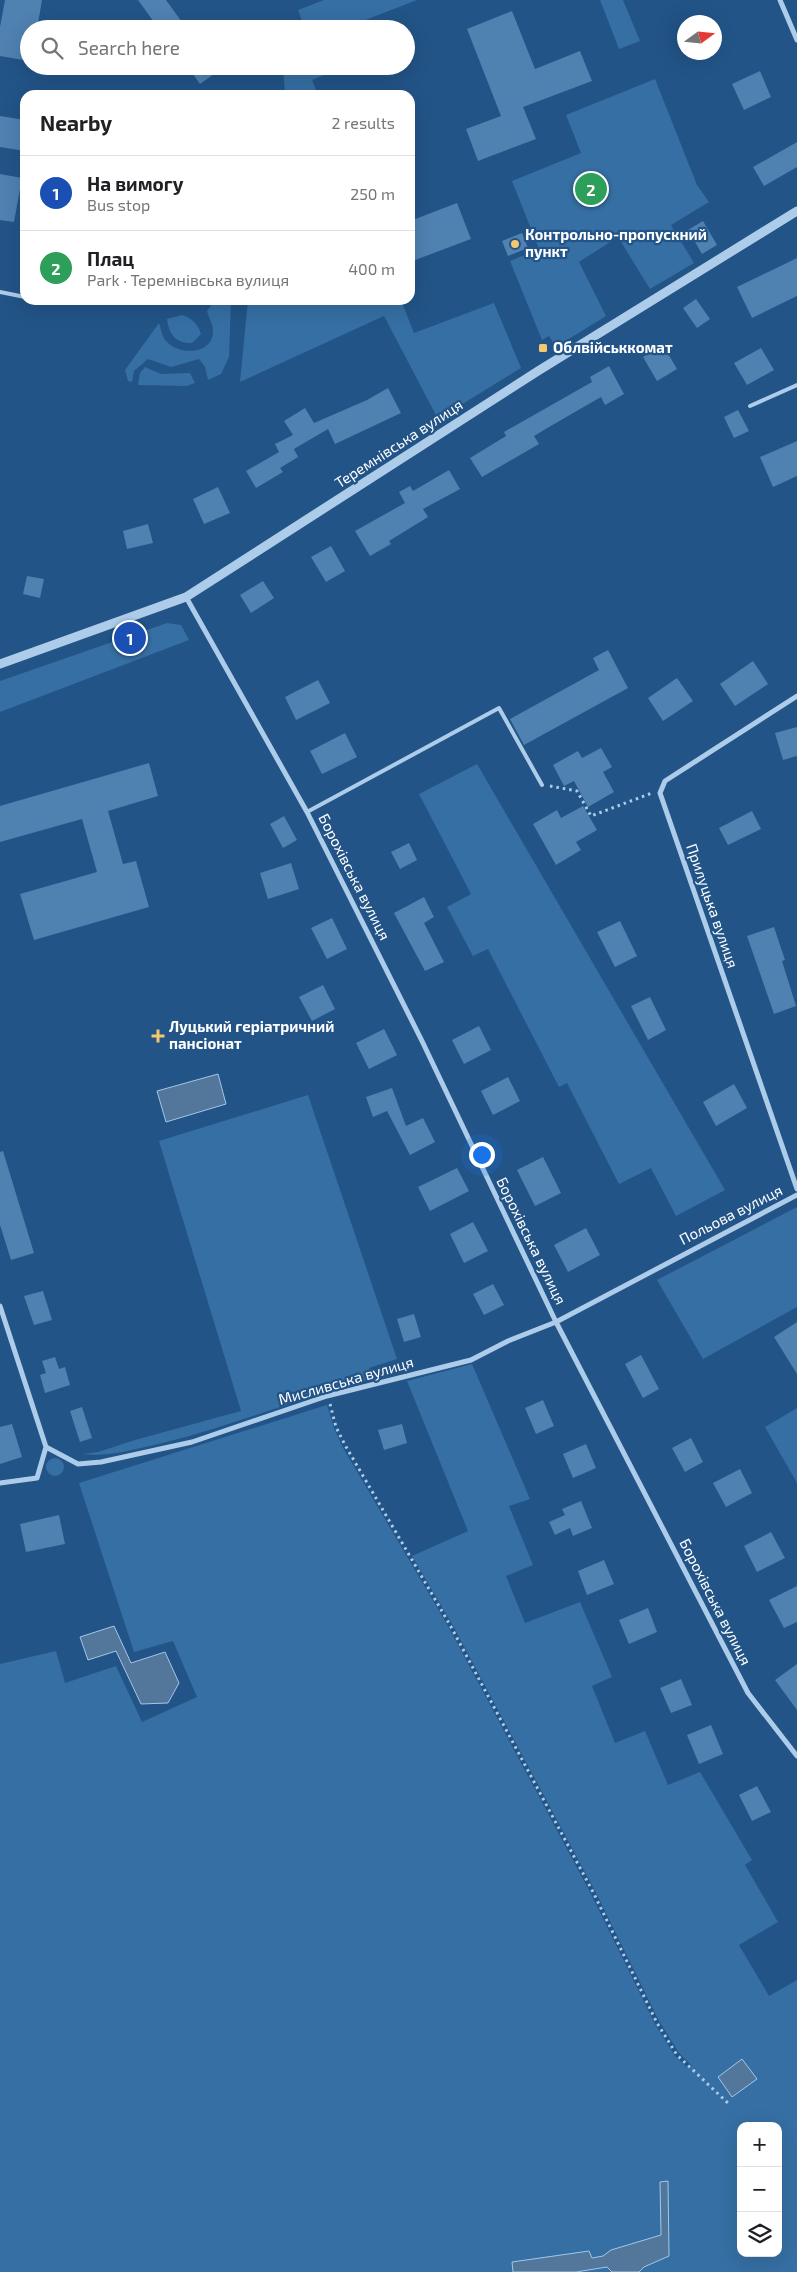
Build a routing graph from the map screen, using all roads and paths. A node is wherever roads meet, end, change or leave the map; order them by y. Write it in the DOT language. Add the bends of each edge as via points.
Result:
graph roads {
  1 [pos="780,0"];
  2 [pos="797,40"];
  3 [pos="797,211"];
  4 [pos="0,292"];
  5 [pos="20,296"];
  6 [pos="797,385"];
  7 [pos="750,406"];
  8 [pos="186,597"];
  9 [pos="0,664"];
  10 [pos="797,696"];
  11 [pos="542,785"];
  12 [pos="660,793"];
  13 [pos="307,812"];
  14 [pos="797,1189"];
  15 [pos="797,1195"];
  16 [pos="677,1257"];
  17 [pos="0,1306"];
  18 [pos="556,1322"];
  19 [pos="327,1396"];
  20 [pos="46,1447"];
  21 [pos="0,1483"];
  22 [pos="797,1756"];
  23 [pos="730,2105"];
  1 -- 2 [label="street"];
  3 -- 8 [label="street, Теремнівська вулиця" via="538,371"];
  4 -- 5 [label="lane"];
  6 -- 7 [label="lane"];
  8 -- 9 [label="street, Теремнівська вулиця"];
  8 -- 13 [label="street, Борохівська вулиця"];
  10 -- 12 [label="street" via="665,781"];
  11 -- 12 [label="path" via="577,791 591,816 648,794"];
  11 -- 13 [label="lane" via="499,708"];
  12 -- 14 [label="street, Прилуцька вулиця"];
  13 -- 18 [label="street, Борохівська вулиця" via="422,1041"];
  15 -- 16 [label="street, Польова вулиця"];
  16 -- 18 [label="street, Мисливська вулиця"];
  17 -- 20 [label="street"];
  18 -- 19 [label="street, Мисливська вулиця" via="471,1360"];
  18 -- 22 [label="street, Борохівська вулиця" via="748,1693"];
  19 -- 20 [label="street, Мисливська вулиця" via="192,1442 101,1462 78,1464"];
  19 -- 23 [label="path" via="336,1428 450,1625 593,1892 657,2023 677,2055"];
  20 -- 21 [label="street" via="38,1478"];
}
